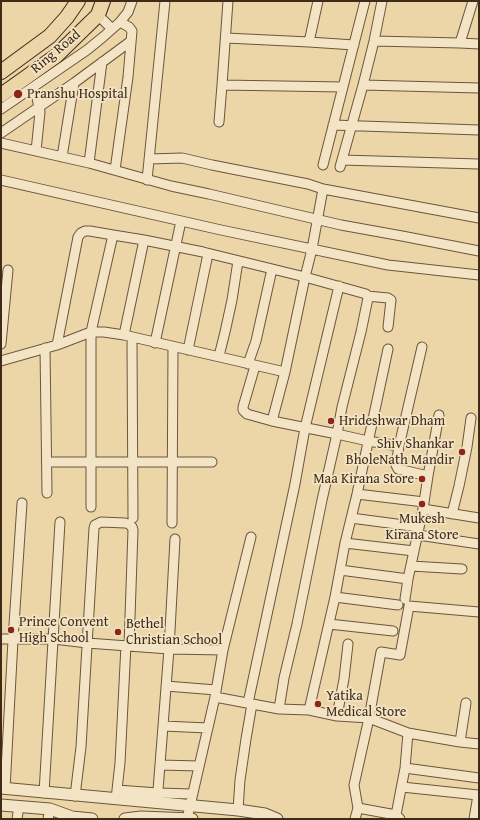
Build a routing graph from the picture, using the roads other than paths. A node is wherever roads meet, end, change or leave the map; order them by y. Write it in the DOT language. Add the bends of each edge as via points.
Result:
graph roads {
  1 [pos="78,1"];
  2 [pos="103,1"];
  3 [pos="132,1"];
  4 [pos="165,1"];
  5 [pos="228,1"];
  6 [pos="318,1"];
  7 [pos="366,1"];
  8 [pos="382,1"];
  9 [pos="473,1"];
  10 [pos="98,15"];
  11 [pos="120,22"];
  12 [pos="112,29"];
  13 [pos="226,38"];
  14 [pos="131,41"];
  15 [pos="374,41"];
  16 [pos="309,42"];
  17 [pos="460,43"];
  18 [pos="479,44"];
  19 [pos="354,45"];
  20 [pos="102,62"];
  21 [pos="1,72"];
  22 [pos="74,83"];
  23 [pos="222,85"];
  24 [pos="364,85"];
  25 [pos="343,87"];
  26 [pos="32,88"];
  27 [pos="479,88"];
  28 [pos="1,96"];
  29 [pos="39,106"];
  30 [pos="1,109"];
  31 [pos="219,122"];
  32 [pos="333,125"];
  33 [pos="351,125"];
  34 [pos="479,130"];
  35 [pos="1,133"];
  36 [pos="1,143"];
  37 [pos="36,151"];
  38 [pos="62,157"];
  39 [pos="149,159"];
  40 [pos="89,163"];
  41 [pos="479,164"];
  42 [pos="323,165"];
  43 [pos="115,170"];
  44 [pos="1,180"];
  45 [pos="147,180"];
  46 [pos="323,189"];
  47 [pos="479,218"];
  48 [pos="317,220"];
  49 [pos="182,221"];
  50 [pos="113,235"];
  51 [pos="144,240"];
  52 [pos="176,247"];
  53 [pos="312,250"];
  54 [pos="479,251"];
  55 [pos="208,254"];
  56 [pos="238,261"];
  57 [pos="272,269"];
  58 [pos="8,270"];
  59 [pos="479,275"];
  60 [pos="305,277"];
  61 [pos="339,286"];
  62 [pos="367,296"];
  63 [pos="388,327"];
  64 [pos="91,332"];
  65 [pos="129,337"];
  66 [pos="155,342"];
  67 [pos="1,344"];
  68 [pos="57,345"];
  69 [pos="174,347"];
  70 [pos="422,347"];
  71 [pos="46,348"];
  72 [pos="388,349"];
  73 [pos="188,350"];
  74 [pos="219,356"];
  75 [pos="1,361"];
  76 [pos="252,365"];
  77 [pos="285,372"];
  78 [pos="439,415"];
  79 [pos="471,418"];
  80 [pos="272,421"];
  81 [pos="305,428"];
  82 [pos="337,434"];
  83 [pos="368,441"];
  84 [pos="399,446"];
  85 [pos="47,462"];
  86 [pos="91,462"];
  87 [pos="133,462"];
  88 [pos="172,462"];
  89 [pos="212,462"];
  90 [pos="428,476"];
  91 [pos="48,493"];
  92 [pos="357,494"];
  93 [pos="22,503"];
  94 [pos="423,506"];
  95 [pos="91,507"];
  96 [pos="452,514"];
  97 [pos="133,518"];
  98 [pos="351,518"];
  99 [pos="479,518"];
  100 [pos="60,522"];
  101 [pos="172,524"];
  102 [pos="418,531"];
  103 [pos="251,537"];
  104 [pos="175,538"];
  105 [pos="345,543"];
  106 [pos="479,544"];
  107 [pos="414,551"];
  108 [pos="411,566"];
  109 [pos="340,570"];
  110 [pos="462,570"];
  111 [pos="408,579"];
  112 [pos="335,597"];
  113 [pos="479,612"];
  114 [pos="328,624"];
  115 [pos="393,632"];
  116 [pos="1,639"];
  117 [pos="54,639"];
  118 [pos="13,640"];
  119 [pos="87,643"];
  120 [pos="348,644"];
  121 [pos="128,646"];
  122 [pos="168,649"];
  123 [pos="223,650"];
  124 [pos="166,686"];
  125 [pos="216,694"];
  126 [pos="250,703"];
  127 [pos="466,703"];
  128 [pos="279,709"];
  129 [pos="309,710"];
  130 [pos="337,716"];
  131 [pos="369,718"];
  132 [pos="163,726"];
  133 [pos="208,728"];
  134 [pos="408,733"];
  135 [pos="460,742"];
  136 [pos="479,744"];
  137 [pos="160,765"];
  138 [pos="199,766"];
  139 [pos="405,768"];
  140 [pos="479,778"];
  141 [pos="402,787"];
  142 [pos="3,789"];
  143 [pos="44,792"];
  144 [pos="479,792"];
  145 [pos="192,794"];
  146 [pos="116,795"];
  147 [pos="75,796"];
  148 [pos="157,798"];
  149 [pos="1,805"];
  150 [pos="19,806"];
  151 [pos="190,806"];
  152 [pos="358,808"];
  153 [pos="238,810"];
  154 [pos="49,814"];
  155 [pos="398,817"];
  156 [pos="141,818"];
  157 [pos="17,819"];
  158 [pos="85,819"];
  159 [pos="125,819"];
  160 [pos="187,819"];
  161 [pos="192,819"];
  162 [pos="277,819"];
  163 [pos="355,819"];
  164 [pos="474,819"];
  1 -- 21 [label="main road, Ring Road" via="50,36"];
  2 -- 10 [label="main road, Ring Road"];
  3 -- 11 [label="street"];
  4 -- 39 [label="street"];
  5 -- 13 [label="street"];
  6 -- 16 [label="street"];
  7 -- 19 [label="street"];
  8 -- 15 [label="street"];
  9 -- 17 [label="street"];
  10 -- 12 [label="street"];
  10 -- 28 [label="main road, Ring Road" via="56,56"];
  11 -- 12 [label="street"];
  11 -- 14 [label="street" via="132,31"];
  12 -- 26 [label="street" via="87,50"];
  13 -- 16 [label="street"];
  13 -- 23 [label="street"];
  14 -- 20 [label="street"];
  14 -- 43 [label="street"];
  15 -- 17 [label="street"];
  15 -- 24 [label="street"];
  16 -- 19 [label="street"];
  17 -- 18 [label="street"];
  19 -- 25 [label="street"];
  20 -- 22 [label="street"];
  20 -- 40 [label="street"];
  22 -- 29 [label="street"];
  22 -- 38 [label="street"];
  23 -- 25 [label="street"];
  23 -- 31 [label="street"];
  24 -- 27 [label="street"];
  24 -- 33 [label="street"];
  25 -- 32 [label="street"];
  26 -- 29 [label="street"];
  26 -- 30 [label="street"];
  29 -- 35 [label="street"];
  29 -- 37 [label="street"];
  32 -- 33 [label="street"];
  32 -- 42 [label="street"];
  33 -- 34 [label="street"];
  33 -- 41 [label="street" via="341,164"];
  36 -- 37 [label="street"];
  37 -- 38 [label="street"];
  38 -- 40 [label="street"];
  39 -- 45 [label="street"];
  39 -- 46 [label="street" via="182,158"];
  40 -- 43 [label="street"];
  43 -- 45 [label="street"];
  44 -- 49 [label="street"];
  45 -- 48 [label="street"];
  46 -- 47 [label="street"];
  46 -- 48 [label="street"];
  48 -- 53 [label="street"];
  48 -- 54 [label="street"];
  49 -- 52 [label="street"];
  49 -- 53 [label="street"];
  50 -- 51 [label="street"];
  50 -- 64 [label="street"];
  50 -- 68 [label="street" via="85,231 78,237"];
  51 -- 52 [label="street"];
  51 -- 65 [label="street"];
  52 -- 55 [label="street"];
  52 -- 66 [label="street"];
  53 -- 59 [label="street" via="388,265"];
  53 -- 60 [label="street"];
  55 -- 56 [label="street"];
  55 -- 73 [label="street"];
  56 -- 57 [label="street"];
  56 -- 74 [label="street"];
  57 -- 60 [label="street"];
  57 -- 76 [label="street"];
  58 -- 67 [label="street"];
  60 -- 61 [label="street"];
  60 -- 77 [label="street"];
  61 -- 62 [label="street"];
  61 -- 81 [label="street"];
  62 -- 63 [label="street" via="391,300"];
  62 -- 82 [label="street"];
  64 -- 65 [label="street"];
  64 -- 68 [label="street"];
  64 -- 86 [label="street"];
  65 -- 66 [label="street"];
  65 -- 87 [label="street" via="132,343"];
  66 -- 69 [label="street"];
  68 -- 71 [label="street"];
  69 -- 73 [label="street"];
  69 -- 88 [label="street"];
  70 -- 84 [label="street"];
  71 -- 75 [label="street"];
  71 -- 85 [label="street"];
  72 -- 83 [label="street"];
  73 -- 74 [label="street"];
  74 -- 76 [label="street"];
  76 -- 77 [label="street"];
  76 -- 80 [label="street" via="243,410 247,414"];
  77 -- 80 [label="street"];
  78 -- 90 [label="street"];
  79 -- 96 [label="street"];
  80 -- 81 [label="street"];
  81 -- 82 [label="street"];
  81 -- 126 [label="street"];
  82 -- 83 [label="street"];
  82 -- 128 [label="street"];
  83 -- 84 [label="street"];
  83 -- 92 [label="street"];
  84 -- 90 [label="street" via="396,465 398,469"];
  85 -- 86 [label="street"];
  85 -- 91 [label="street"];
  86 -- 87 [label="street"];
  86 -- 95 [label="street"];
  87 -- 88 [label="street"];
  87 -- 97 [label="street"];
  88 -- 89 [label="street"];
  88 -- 101 [label="street"];
  90 -- 94 [label="street"];
  92 -- 94 [label="street"];
  92 -- 98 [label="street"];
  93 -- 118 [label="street"];
  94 -- 96 [label="street"];
  94 -- 102 [label="street"];
  96 -- 99 [label="street"];
  98 -- 102 [label="street"];
  98 -- 105 [label="street"];
  100 -- 117 [label="street"];
  102 -- 106 [label="street"];
  102 -- 107 [label="street"];
  103 -- 123 [label="street"];
  104 -- 122 [label="street"];
  105 -- 107 [label="street"];
  105 -- 109 [label="street"];
  107 -- 108 [label="street"];
  108 -- 110 [label="street"];
  108 -- 111 [label="street"];
  109 -- 111 [label="street"];
  109 -- 112 [label="street"];
  111 -- 112 [label="street" via="402,602"];
  112 -- 114 [label="street"];
  113 -- 131 [label="street" via="409,606 400,655 381,652"];
  114 -- 115 [label="street"];
  114 -- 129 [label="street"];
  116 -- 118 [label="street"];
  117 -- 118 [label="street"];
  117 -- 119 [label="street"];
  117 -- 143 [label="street"];
  118 -- 142 [label="street"];
  119 -- 121 [label="street"];
  119 -- 121 [label="street" via="94,528 101,522 118,522 129,524 133,530"];
  119 -- 147 [label="street" via="81,747"];
  120 -- 130 [label="street"];
  121 -- 122 [label="street"];
  121 -- 146 [label="street"];
  122 -- 123 [label="street"];
  122 -- 124 [label="street"];
  123 -- 125 [label="street"];
  124 -- 125 [label="street"];
  124 -- 132 [label="street"];
  125 -- 126 [label="street"];
  125 -- 133 [label="street"];
  126 -- 128 [label="street"];
  126 -- 153 [label="street"];
  127 -- 135 [label="street"];
  128 -- 129 [label="street"];
  129 -- 130 [label="street"];
  130 -- 131 [label="street"];
  131 -- 134 [label="street"];
  131 -- 152 [label="street" via="354,785"];
  132 -- 133 [label="street"];
  132 -- 137 [label="street"];
  133 -- 138 [label="street"];
  134 -- 135 [label="street"];
  134 -- 139 [label="street"];
  135 -- 136 [label="street"];
  137 -- 138 [label="street"];
  137 -- 148 [label="street"];
  138 -- 145 [label="street"];
  139 -- 140 [label="street"];
  139 -- 141 [label="street"];
  141 -- 144 [label="street"];
  141 -- 155 [label="street"];
  142 -- 143 [label="street"];
  143 -- 147 [label="street"];
  144 -- 164 [label="street"];
  145 -- 148 [label="street"];
  145 -- 151 [label="street"];
  146 -- 147 [label="street"];
  146 -- 148 [label="street"];
  148 -- 151 [label="street"];
  149 -- 150 [label="street"];
  150 -- 154 [label="street"];
  150 -- 157 [label="street"];
  151 -- 153 [label="street"];
  151 -- 160 [label="street"];
  152 -- 155 [label="street"];
  152 -- 163 [label="street"];
  153 -- 162 [label="street" via="265,814"];
  154 -- 158 [label="street"];
  156 -- 159 [label="street"];
  156 -- 160 [label="street"];
  160 -- 161 [label="street"];
}
